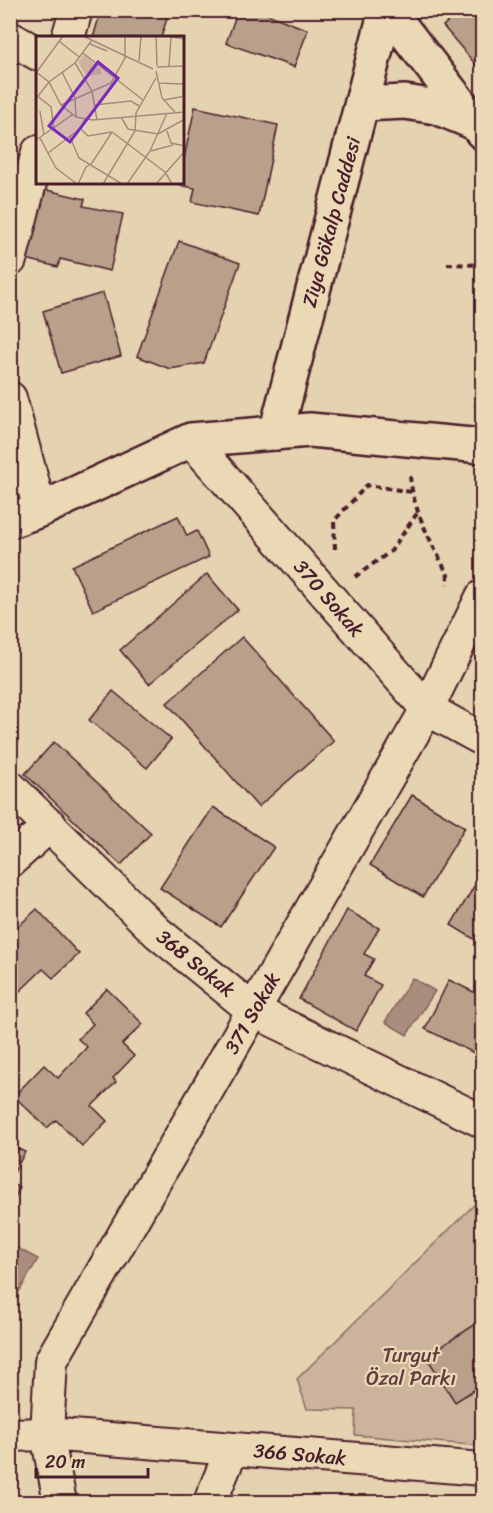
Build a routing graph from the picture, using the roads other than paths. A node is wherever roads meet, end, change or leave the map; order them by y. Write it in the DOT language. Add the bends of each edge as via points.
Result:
graph roads {
  1 [pos="76,10"];
  2 [pos="387,10"];
  3 [pos="69,36"];
  4 [pos="10,38"];
  5 [pos="36,53"];
  6 [pos="362,104"];
  7 [pos="479,127"];
  8 [pos="36,160"];
  9 [pos="10,260"];
  10 [pos="10,398"];
  11 [pos="276,433"];
  12 [pos="191,440"];
  13 [pos="483,446"];
  14 [pos="25,516"];
  15 [pos="483,597"];
  16 [pos="427,709"];
  17 [pos="483,739"];
  18 [pos="10,787"];
  19 [pos="50,825"];
  20 [pos="10,861"];
  21 [pos="254,1011"];
  22 [pos="483,1121"];
  23 [pos="47,1434"];
  24 [pos="10,1435"];
  25 [pos="232,1449"];
  26 [pos="483,1469"];
  27 [pos="60,1503"];
  28 [pos="210,1503"];
  1 -- 3 [label="street"];
  2 -- 6 [label="street, Ziya Gökalp Caddesi"];
  2 -- 7 [label="street"];
  4 -- 5 [label="street"];
  6 -- 7 [label="street" via="405,102 436,107"];
  6 -- 11 [label="street, Ziya Gökalp Caddesi"];
  8 -- 9 [label="street"];
  10 -- 14 [label="street"];
  11 -- 12 [label="street"];
  11 -- 13 [label="street" via="310,430"];
  12 -- 14 [label="street"];
  12 -- 16 [label="street, 370 Sokak"];
  15 -- 16 [label="street, 371 Sokak"];
  16 -- 17 [label="street, 370 Sokak"];
  16 -- 21 [label="street, 371 Sokak"];
  18 -- 19 [label="street, 368 Sokak"];
  19 -- 20 [label="street"];
  19 -- 21 [label="street, 368 Sokak" via="158,933"];
  21 -- 22 [label="street, 368 Sokak"];
  21 -- 23 [label="street, 371 Sokak" via="51,1361"];
  23 -- 24 [label="street, 366 Sokak"];
  23 -- 25 [label="street, 366 Sokak"];
  23 -- 27 [label="street, 371 Sokak"];
  25 -- 26 [label="street, 366 Sokak"];
  25 -- 28 [label="street"];
}
